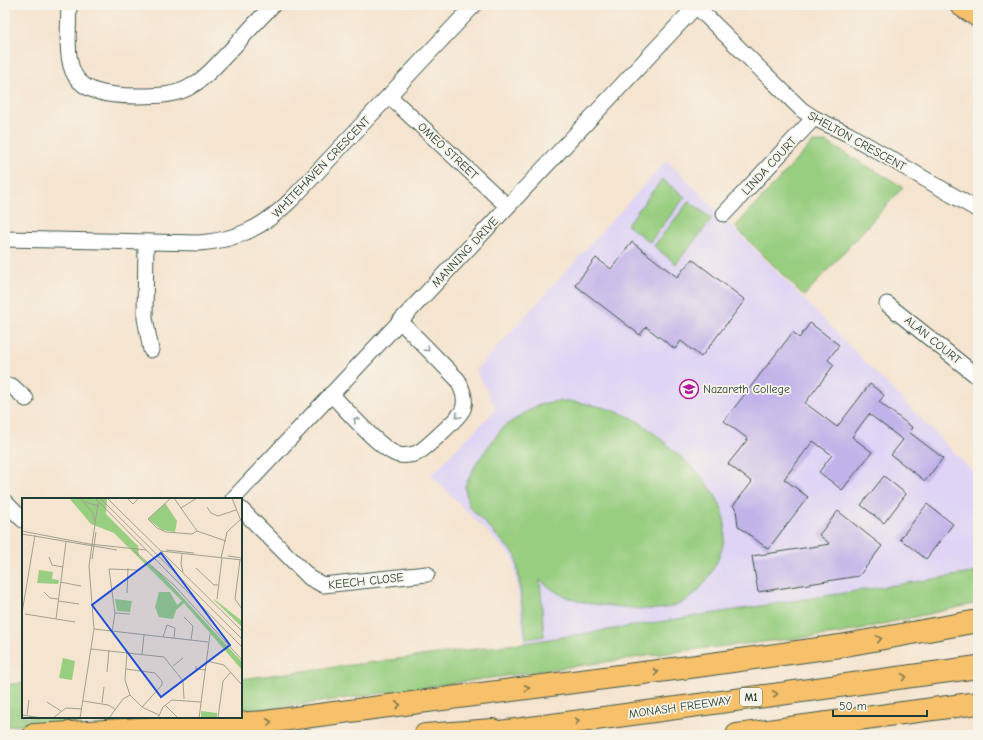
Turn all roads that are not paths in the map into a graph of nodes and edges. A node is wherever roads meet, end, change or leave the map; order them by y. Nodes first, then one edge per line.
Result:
1 (69, 5) edge
2 (474, 5) edge
3 (696, 5) edge
4 (961, 5) edge
5 (264, 8) edge
6 (978, 16) edge
7 (389, 96) junction
8 (814, 118) junction
9 (507, 206) junction
10 (978, 210) edge
11 (724, 214) dead end
12 (5, 238) edge
13 (146, 242) junction
14 (887, 304) dead end
15 (400, 321) junction
16 (151, 350) dead end
17 (978, 377) edge
18 (5, 386) edge
19 (331, 394) junction
20 (26, 399) dead end
21 (234, 498) edge
22 (5, 502) edge
23 (242, 509) edge
24 (22, 519) edge
25 (427, 574) dead end
26 (978, 621) edge
27 (978, 666) edge
28 (970, 704) edge
29 (524, 728) junction
30 (34, 735) edge
31 (426, 735) edge
32 (478, 735) edge
33 (737, 735) edge

1 - 5 street
2 - 7 street, WHITEHAVEN CRESCENT
3 - 8 street, SHELTON CRESCENT
3 - 9 street, MANNING DRIVE
4 - 6 main road
7 - 9 street, OMEO STREET
7 - 13 street, WHITEHAVEN CRESCENT
8 - 10 street, SHELTON CRESCENT
8 - 11 street, LINDA COURT
9 - 15 street, MANNING DRIVE
12 - 13 street, WHITEHAVEN CRESCENT
13 - 16 street
14 - 17 street, ALAN COURT
15 - 19 street, MANNING DRIVE
15 -> 19 street
18 - 20 street
19 - 21 street, MANNING DRIVE
22 - 24 street
23 - 25 street, KEECH CLOSE
30 -> 26 main road
29 -> 27 main road, MONASH FREEWAY / M1
28 - 33 main road
29 - 31 main road
29 - 32 main road, MONASH FREEWAY / M1

